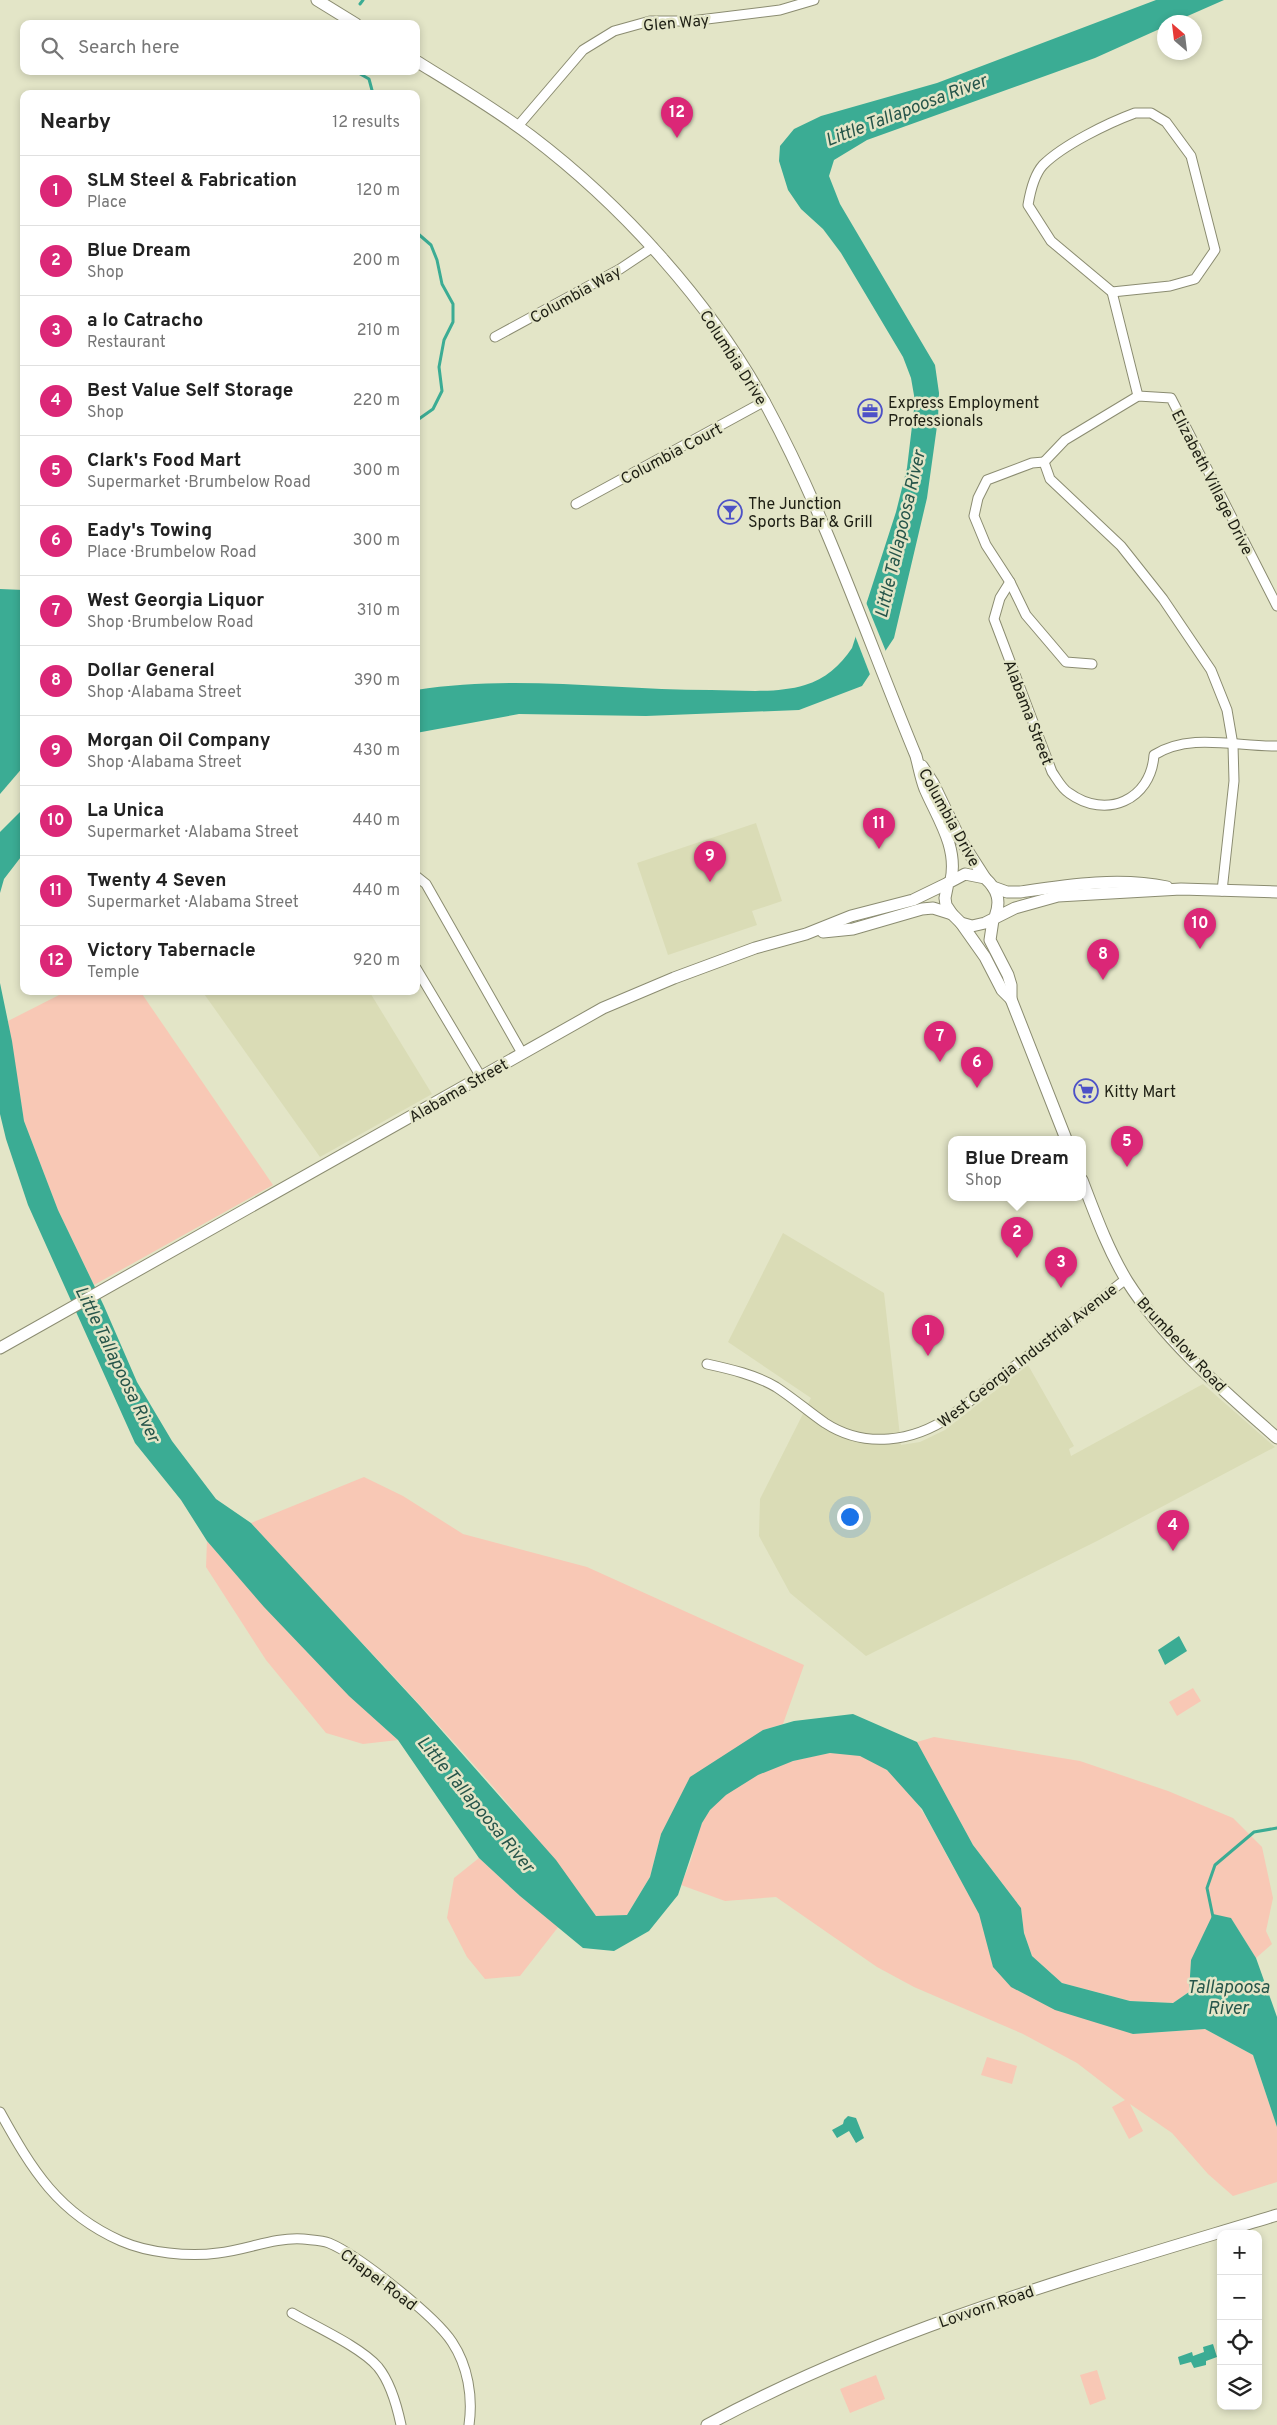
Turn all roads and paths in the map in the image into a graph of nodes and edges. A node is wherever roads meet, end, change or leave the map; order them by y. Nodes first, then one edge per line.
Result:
1 (317, 0) edge
2 (814, 0) edge
3 (350, 20) edge
4 (420, 64) edge
5 (518, 126) junction
6 (653, 247) junction
7 (1112, 292) junction
8 (495, 336) dead end
9 (1138, 396) junction
10 (765, 401) junction
11 (1044, 462) junction
12 (576, 504) dead end
13 (1010, 582) junction
14 (1277, 606) edge
15 (1092, 664) dead end
16 (1233, 745) junction
17 (1277, 746) edge
18 (916, 756) junction
19 (985, 878) junction
20 (420, 879) edge
21 (950, 881) junction
22 (993, 887) junction
23 (1181, 890) junction
24 (1222, 891) junction
25 (1277, 892) edge
26 (952, 914) junction
27 (994, 918) junction
28 (961, 923) junction
29 (806, 934) junction
30 (420, 975) edge
31 (1011, 999) junction
32 (522, 1053) junction
33 (480, 1077) junction
34 (1065, 1136) edge
35 (1086, 1189) edge
36 (1126, 1279) junction
37 (0, 1348) edge
38 (707, 1364) dead end
39 (1277, 1438) edge
40 (0, 2112) edge
41 (1277, 2216) edge
42 (292, 2313) dead end
43 (401, 2425) edge
44 (469, 2425) edge
45 (707, 2425) edge

1 - 3 main road
2 - 5 street, Glen Way
4 - 5 main road, Columbia Drive
5 - 6 main road, Columbia Drive
6 - 8 street, Columbia Way
6 - 10 main road, Columbia Drive
7 - 7 street
7 - 9 street
9 - 11 street
9 - 14 street, Elizabeth Village Drive
10 - 12 street, Columbia Court
10 - 18 main road, Columbia Drive
11 - 13 street
11 - 16 street
13 - 15 street
13 - 16 street, Alabama Street
16 - 17 street
16 - 24 street
18 - 19 main road, Columbia Drive
18 - 21 main road, Columbia Drive
19 - 21 main road
19 - 22 main road
20 - 32 street
21 - 26 main road
21 - 29 main road, Alabama Street
22 - 23 main road
22 - 27 main road
23 - 24 main road
23 - 27 main road
24 - 25 main road
26 - 28 main road
26 - 29 main road, Alabama Street
27 - 28 main road
27 - 31 main road
28 - 31 main road
29 - 32 main road, Alabama Street
30 - 33 street
31 - 34 main road
32 - 33 main road, Alabama Street
33 - 37 main road, Alabama Street
35 - 36 main road, Brumbelow Road
36 - 38 street, West Georgia Industrial Avenue
36 - 39 main road, Brumbelow Road
40 - 44 street, Chapel Road
41 - 45 main road, Lovvorn Road
42 - 43 street

